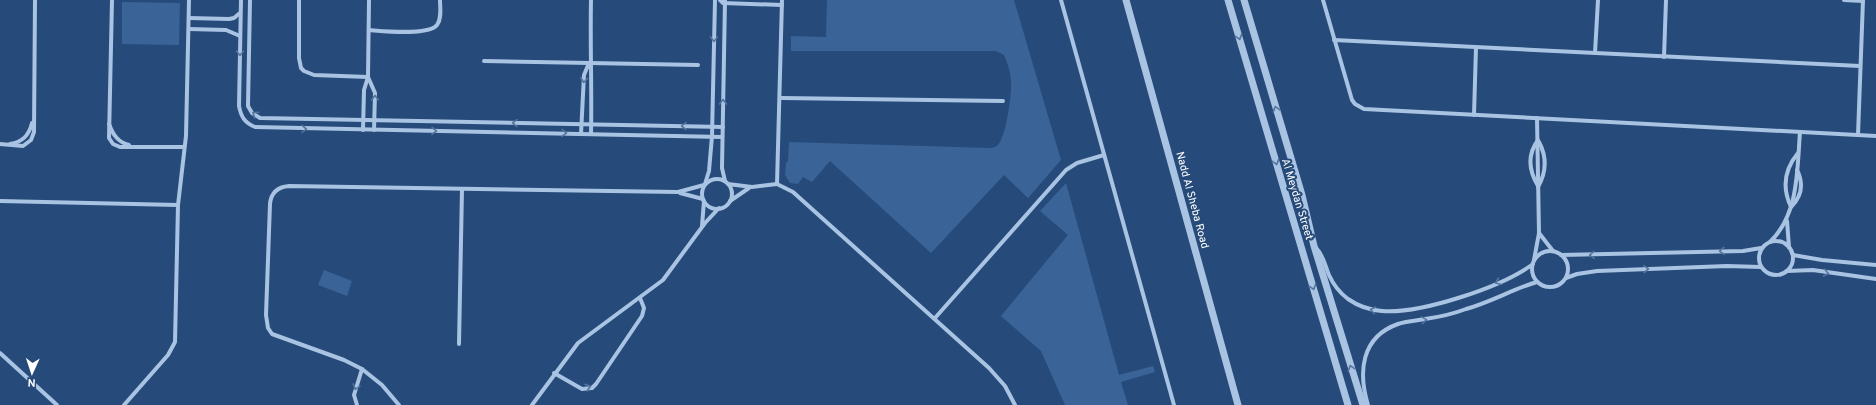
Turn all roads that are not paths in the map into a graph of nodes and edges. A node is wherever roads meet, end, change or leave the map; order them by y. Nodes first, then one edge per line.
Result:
1 (35, 0) edge
2 (112, 0) edge
3 (189, 0) edge
4 (241, 0) edge
5 (250, 0) edge
6 (300, 0) edge
7 (370, 0) edge
8 (440, 0) edge
9 (591, 0) edge
10 (715, 0) edge
11 (720, 0) edge
12 (1061, 0) edge
13 (1126, 0) edge
14 (1228, 0) edge
15 (1244, 0) edge
16 (1323, 0) edge
17 (1598, 0) edge
18 (1666, 0) edge
19 (1844, 0) edge
20 (1863, 0) edge
21 (725, 2) edge
22 (782, 2) edge
23 (240, 13) junction
24 (189, 18) junction
25 (189, 29) junction
26 (369, 30) junction
27 (240, 36) junction
28 (1334, 40) junction
29 (1476, 47) junction
30 (1596, 53) junction
31 (1664, 57) junction
32 (484, 61) dead end
33 (589, 63) junction
34 (698, 65) dead end
35 (1860, 66) junction
36 (368, 77) junction
37 (781, 98) junction
38 (1003, 101) dead end
39 (1474, 115) junction
40 (1537, 118) junction
41 (363, 121) junction
42 (374, 121) junction
43 (582, 125) junction
44 (591, 125) junction
45 (712, 127) junction
46 (723, 127) junction
47 (363, 130) junction
48 (374, 130) junction
49 (1800, 132) junction
50 (582, 134) junction
51 (591, 134) junction
52 (1858, 135) junction
53 (712, 136) junction
54 (1876, 136) edge
55 (722, 137) junction
56 (1538, 140) junction
57 (0, 144) edge
58 (184, 147) junction
59 (1798, 153) junction
60 (1104, 155) junction
61 (1797, 170) junction
62 (726, 183) junction
63 (777, 184) junction
64 (705, 185) junction
65 (752, 187) junction
66 (1538, 187) junction
67 (462, 189) junction
68 (678, 192) junction
69 (703, 200) junction
70 (0, 201) edge
71 (730, 201) junction
72 (178, 204) junction
73 (1791, 207) junction
74 (719, 208) junction
75 (1787, 220) junction
76 (701, 228) junction
77 (1539, 233) junction
78 (1770, 242) junction
79 (1314, 246) junction
80 (1789, 247) junction
81 (1761, 248) junction
82 (1554, 251) junction
83 (1562, 255) junction
84 (1793, 255) junction
85 (1534, 262) junction
86 (1876, 265) edge
87 (1761, 267) junction
88 (1787, 271) junction
89 (1566, 278) junction
90 (1876, 279) edge
91 (1537, 282) junction
92 (640, 298) junction
93 (935, 318) junction
94 (459, 344) dead end
95 (0, 353) edge
96 (362, 369) junction
97 (554, 374) junction
98 (57, 405) edge
99 (124, 405) edge
100 (357, 405) edge
101 (399, 405) edge
102 (532, 405) edge
103 (1015, 405) edge
104 (1174, 405) edge
105 (1238, 405) edge
106 (1348, 405) edge
107 (1363, 405) edge
108 (1368, 405) edge

1 - 57 street
2 - 58 street
3 - 24 street
4 - 23 street
41 -> 5 street
6 - 36 street
7 - 26 street
8 - 26 street
9 - 33 street
10 -> 45 street
11 - 21 street
12 - 60 street
13 - 105 street, Nadd Al Sheba Road
14 -> 106 street, Al Meydan Street
79 -> 15 street, Al Meydan Street
16 - 28 street
17 - 30 street
18 - 31 street
19 - 20 street
20 - 35 street
21 - 22 street
46 -> 21 street
22 - 37 street
23 - 24 street
23 - 27 street
24 - 25 street
25 - 27 street
25 - 58 street
26 - 36 street
27 -> 47 street
28 - 29 street
28 - 39 street
29 - 30 street
29 - 39 street
30 - 31 street
31 - 35 street
32 - 33 street
33 - 34 street
33 -> 43 street
33 - 44 street
35 - 52 street
36 - 41 street
42 -> 36 street
37 - 38 street
37 - 63 street
39 - 40 street
40 - 49 street
40 - 56 street
41 - 42 street
41 - 47 street
43 -> 42 street
42 - 48 street
43 - 44 street
43 - 50 street
45 -> 44 street
44 - 51 street
45 - 46 street
45 - 53 street
46 - 55 street
47 - 48 street
48 -> 50 street
49 - 52 street
49 - 59 street
50 - 51 street
51 - 53 street
52 - 54 street
53 - 55 street
53 - 64 street
55 - 62 street
56 - 66 street
56 - 66 street
56 - 66 street
58 - 72 street
59 - 61 street
59 - 73 street
60 - 93 street
60 - 104 street
61 - 73 street
61 - 73 street
62 - 64 street
62 - 65 street
62 - 71 street
63 - 65 street
63 - 93 street
64 - 68 street
64 - 69 street
65 - 71 street
66 - 77 street
67 - 68 street
67 - 94 street
67 - 96 street
68 - 69 street
69 - 74 street
69 - 76 street
70 - 72 street
71 - 74 street
72 - 99 street
73 - 75 street
74 - 76 street
75 - 78 street
75 - 80 street
76 - 92 street
77 - 82 street
77 - 85 street
78 - 80 street
78 - 81 street
85 -> 79 street
107 -> 79 street, Al Meydan Street
80 - 84 street
81 -> 83 street
81 - 87 street
82 - 83 street
82 - 85 street
83 - 89 street
84 - 86 street
84 - 88 street
85 - 91 street
87 - 88 street
89 -> 87 street
88 -> 90 street
89 - 91 street
108 -> 91 street
92 - 97 street
97 -> 92 street
93 - 103 street
95 - 98 street
96 -> 100 street
96 - 101 street
97 - 102 street

